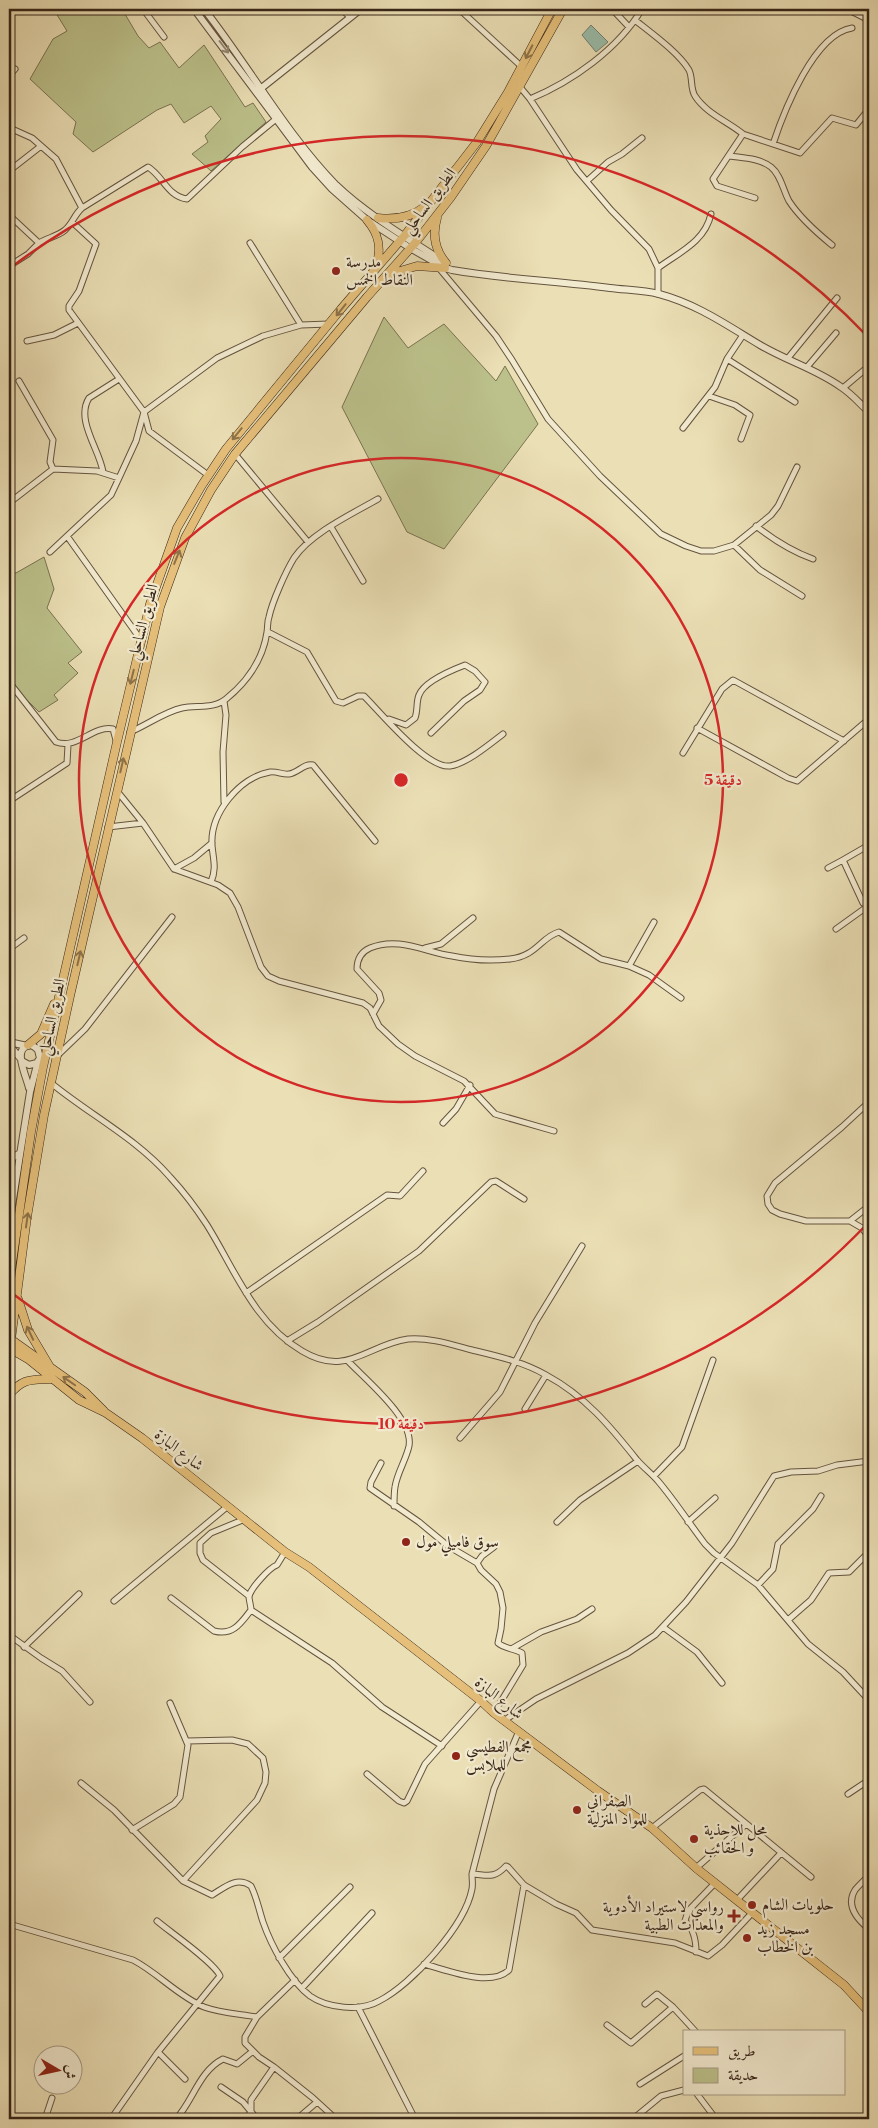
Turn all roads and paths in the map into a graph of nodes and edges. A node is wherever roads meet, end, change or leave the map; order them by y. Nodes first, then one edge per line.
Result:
1 (143, 9) edge
2 (194, 9) edge
3 (204, 9) edge
4 (341, 9) edge
5 (360, 9) edge
6 (459, 9) edge
7 (552, 9) edge
8 (563, 9) edge
9 (612, 9) edge
10 (642, 9) edge
11 (847, 9) edge
12 (350, 16) junction
13 (635, 20) junction
14 (869, 20) edge
15 (630, 27) junction
16 (852, 28) dead end
17 (164, 38) dead end
18 (522, 67) junction
19 (15, 69) dead end
20 (252, 74) junction
21 (9, 76) edge
22 (272, 79) junction
23 (520, 87) junction
24 (259, 90) junction
25 (268, 96) junction
26 (530, 99) junction
27 (869, 109) edge
28 (276, 119) junction
29 (12, 129) dead end
30 (742, 134) junction
31 (642, 138) dead end
32 (773, 144) junction
33 (40, 146) junction
34 (730, 156) junction
35 (9, 171) edge
36 (587, 181) junction
37 (755, 198) dead end
38 (433, 200) junction
39 (82, 208) junction
40 (441, 210) junction
41 (711, 214) dead end
42 (9, 216) edge
43 (378, 218) junction
44 (367, 220) junction
45 (72, 222) junction
46 (402, 238) junction
47 (39, 243) junction
48 (250, 243) dead end
49 (413, 245) junction
50 (832, 245) dead end
51 (9, 266) edge
52 (443, 266) junction
53 (658, 268) junction
54 (372, 274) junction
55 (388, 274) junction
56 (658, 294) junction
57 (837, 298) dead end
58 (78, 323) junction
59 (330, 324) junction
60 (301, 325) junction
61 (836, 333) dead end
62 (743, 335) junction
63 (27, 341) dead end
64 (788, 358) junction
65 (727, 359) junction
66 (869, 366) edge
67 (807, 367) junction
68 (119, 379) junction
69 (19, 381) dead end
70 (843, 388) junction
71 (709, 396) junction
72 (795, 402) dead end
73 (144, 412) junction
74 (869, 412) edge
75 (683, 428) dead end
76 (741, 439) dead end
77 (235, 454) junction
78 (797, 467) dead end
79 (53, 469) junction
80 (103, 472) junction
81 (208, 475) junction
82 (119, 478) junction
83 (378, 499) dead end
84 (9, 503) edge
85 (756, 526) junction
86 (331, 527) junction
87 (66, 536) junction
88 (308, 542) junction
89 (734, 545) junction
90 (50, 552) dead end
91 (813, 559) dead end
92 (363, 581) dead end
93 (802, 596) dead end
94 (268, 632) junction
95 (141, 641) junction
96 (9, 682) edge
97 (224, 701) junction
98 (386, 718) junction
99 (869, 719) edge
100 (697, 728) junction
101 (130, 732) junction
102 (431, 733) dead end
103 (503, 734) dead end
104 (844, 741) junction
105 (117, 742) junction
106 (68, 745) junction
107 (683, 753) dead end
108 (116, 791) junction
109 (9, 801) edge
110 (224, 805) junction
111 (143, 823) junction
112 (108, 827) junction
113 (375, 841) dead end
114 (212, 843) junction
115 (869, 844) edge
116 (843, 860) junction
117 (828, 868) dead end
118 (174, 870) junction
119 (211, 882) junction
120 (869, 906) edge
121 (172, 917) dead end
122 (473, 918) dead end
123 (654, 922) dead end
124 (836, 929) dead end
125 (24, 938) dead end
126 (422, 948) junction
127 (9, 949) edge
128 (629, 966) junction
129 (62, 986) junction
130 (681, 998) dead end
131 (372, 1014) junction
132 (9, 1043) edge
133 (28, 1046) junction
134 (57, 1056) junction
135 (21, 1060) junction
136 (38, 1061) junction
137 (51, 1083) junction
138 (470, 1085) junction
139 (30, 1092) junction
140 (869, 1102) edge
141 (444, 1122) dead end
142 (554, 1130) dead end
143 (20, 1154) junction
144 (9, 1160) edge
145 (423, 1171) dead end
146 (524, 1199) dead end
147 (869, 1206) edge
148 (850, 1220) junction
149 (9, 1224) edge
150 (869, 1237) edge
151 (582, 1246) dead end
152 (9, 1283) edge
153 (246, 1293) junction
154 (17, 1296) junction
155 (10, 1338) edge
156 (869, 1339) edge
157 (287, 1342) junction
158 (9, 1350) edge
159 (713, 1360) dead end
160 (348, 1361) junction
161 (869, 1362) edge
162 (516, 1363) junction
163 (50, 1367) junction
164 (546, 1375) junction
165 (51, 1379) junction
166 (9, 1395) edge
167 (525, 1409) dead end
168 (106, 1413) junction
169 (460, 1438) dead end
170 (638, 1461) junction
171 (869, 1462) edge
172 (381, 1463) dead end
173 (654, 1476) junction
174 (869, 1482) edge
175 (821, 1496) dead end
176 (715, 1498) dead end
177 (228, 1506) junction
178 (394, 1506) junction
179 (245, 1519) junction
180 (557, 1522) dead end
181 (688, 1522) junction
182 (494, 1547) dead end
183 (285, 1552) junction
184 (869, 1552) edge
185 (720, 1558) junction
186 (477, 1563) junction
187 (758, 1585) junction
188 (79, 1594) dead end
189 (249, 1596) junction
190 (172, 1598) dead end
191 (114, 1601) dead end
192 (592, 1608) dead end
193 (251, 1610) junction
194 (788, 1620) junction
195 (663, 1627) junction
196 (9, 1635) edge
197 (24, 1648) junction
198 (513, 1648) junction
199 (722, 1682) dead end
200 (869, 1700) edge
201 (481, 1701) junction
202 (90, 1702) dead end
203 (170, 1703) dead end
204 (494, 1713) junction
205 (505, 1720) junction
206 (519, 1731) junction
207 (187, 1741) junction
208 (442, 1746) junction
209 (367, 1774) dead end
210 (869, 1780) edge
211 (80, 1783) dead end
212 (848, 1794) dead end
213 (746, 1824) junction
214 (652, 1828) junction
215 (132, 1830) junction
216 (781, 1853) junction
217 (696, 1868) junction
218 (472, 1874) junction
219 (869, 1875) edge
220 (811, 1877) dead end
221 (183, 1881) junction
222 (715, 1883) junction
223 (524, 1885) junction
224 (350, 1887) dead end
225 (737, 1900) junction
226 (753, 1912) junction
227 (372, 1913) dead end
228 (157, 1921) dead end
229 (9, 1924) edge
230 (869, 1929) edge
231 (696, 1952) junction
232 (279, 1958) junction
233 (424, 1964) junction
234 (295, 1980) junction
235 (302, 1988) junction
236 (196, 2003) junction
237 (645, 2004) dead end
238 (358, 2007) junction
239 (673, 2007) junction
240 (869, 2012) edge
241 (257, 2017) junction
242 (607, 2025) dead end
243 (694, 2030) edge
244 (253, 2051) junction
245 (158, 2052) junction
246 (683, 2057) edge
247 (274, 2067) junction
248 (186, 2079) dead end
249 (640, 2084) dead end
250 (221, 2087) dead end
251 (683, 2090) edge
252 (699, 2096) edge
253 (52, 2098) dead end
254 (317, 2102) junction
255 (251, 2112) junction
256 (45, 2119) edge
257 (111, 2119) edge
258 (176, 2119) edge
259 (246, 2119) edge
260 (257, 2119) edge
261 (297, 2119) edge
262 (336, 2119) edge
263 (415, 2119) edge
264 (633, 2119) edge
265 (716, 2119) edge

1 - 17 street
2 -> 24 street
3 - 20 street
4 - 12 street
5 - 12 street
6 - 18 street
7 -> 18 main road, الطريق الساحلي
8 - 23 main road, الطريق الساحلي
9 - 15 street
10 - 13 street
11 - 14 street
12 - 22 street
13 - 15 street
13 - 30 street
15 - 26 street
16 - 32 street
18 - 38 main road, الطريق الساحلي
19 - 21 street
20 - 22 street
20 - 24 street
22 - 24 street
22 - 25 street
23 - 26 street
23 - 40 main road, الطريق الساحلي
24 - 25 street
24 - 28 street
25 - 43 street
26 - 36 street
27 - 32 street
28 - 39 street
28 - 44 street
29 - 33 street
30 - 32 street
30 - 34 street
31 - 36 street
33 - 35 street
33 - 39 street
34 - 37 street
34 - 50 street
36 - 53 street
38 - 43 main road
38 - 46 main road, الطريق الساحلي
39 - 45 street
40 - 49 main road, الطريق الساحلي
40 - 52 main road
41 - 53 street
42 - 47 street
43 - 46 street
44 - 46 street
44 - 54 main road
45 - 47 street
45 - 58 street
46 - 49 street
46 - 54 main road, الطريق الساحلي
47 - 51 street
48 - 60 street
49 - 52 street
49 - 55 main road, الطريق الساحلي
52 - 55 main road
52 - 56 street
52 - 89 street
53 - 56 street
54 -> 59 main road, الطريق الساحلي
55 - 77 main road, الطريق الساحلي
56 - 62 street
57 - 64 street
58 - 63 street
58 - 68 street
59 - 60 street
59 -> 81 main road, الطريق الساحلي
60 - 73 street
61 - 67 street
62 - 64 street
62 - 65 street
64 - 67 street
65 - 71 street
65 - 72 street
66 - 70 street
67 - 70 street
68 - 73 street
68 - 80 street
69 - 79 street
70 - 74 street
71 - 75 street
71 - 76 street
73 - 81 street
73 - 82 street
77 - 88 street
101 -> 77 main road, الطريق الساحلي
78 - 85 street
79 - 80 street
79 - 84 street
80 - 82 street
81 - 95 main road, الطريق الساحلي
82 - 87 street
83 - 86 street
85 - 89 street
85 - 91 street
86 - 88 street
86 - 92 street
87 - 90 street
87 - 95 street
88 - 94 street
89 - 93 street
94 - 97 street
94 - 98 street
95 -> 105 main road, الطريق الساحلي
96 - 106 street
97 - 101 street
97 - 110 street
98 - 102 street
98 - 103 street
99 - 104 street
100 - 104 street
100 - 104 street
100 - 107 street
108 -> 101 main road, الطريق الساحلي
105 - 106 street
105 - 129 main road, الطريق الساحلي
106 - 109 street
108 - 111 street
108 - 112 main road, الطريق الساحلي
110 - 113 street
110 - 114 street
111 - 112 street
111 - 118 street
134 -> 112 main road, الطريق الساحلي
114 - 118 street
114 - 119 street
115 - 116 street
116 - 117 street
116 - 120 street
118 - 119 street
119 - 131 street
120 - 124 street
121 - 134 street
122 - 126 street
123 - 128 street
125 - 127 street
126 - 128 street
126 - 131 street
128 - 130 street
129 - 133 main road
129 - 152 main road, الطريق الساحلي
131 - 138 street
132 - 133 street
132 - 135 street
133 - 135 street
133 - 136 street
134 - 137 main road, الطريق الساحلي
135 - 136 street
135 - 139 street
136 - 139 street
137 - 153 street
154 -> 137 main road, الطريق الساحلي
138 - 141 street
138 - 142 street
139 - 143 street
140 - 148 street
143 - 144 street
143 - 149 street
145 - 153 street
146 - 157 street
147 - 148 street
148 - 150 street
151 - 162 street
153 - 157 street
154 - 155 main road, الطريق الساحلي
163 -> 154 main road
155 - 158 main road, الطريق الساحلي
155 - 163 main road, شارع البازة
156 - 161 street
157 - 160 street
158 - 165 main road, شارع البازة
159 - 173 street
160 - 162 street
160 - 178 street
162 - 164 street
162 - 169 street
168 -> 163 main road, شارع البازة
164 - 167 street
164 - 170 street
165 - 166 main road
165 - 168 main road, شارع البازة
168 - 177 main road, شارع البازة
170 - 173 street
170 - 180 street
171 - 174 street
171 - 185 street
172 - 178 street
173 - 181 street
175 - 187 street
176 - 181 street
177 - 179 main road, شارع البازة
177 - 191 street
178 - 186 street
179 - 183 main road, شارع البازة
179 - 189 street
181 - 185 street
182 - 186 street
183 - 189 street
183 - 201 main road, شارع البازة
184 - 194 street
185 - 187 street
185 - 195 street
186 - 198 street
187 - 194 street
188 - 197 street
189 - 193 street
190 - 193 street
192 - 198 street
193 - 208 street
194 - 200 street
195 - 199 street
195 - 205 street
196 - 197 street
197 - 202 street
198 - 204 street
201 - 204 main road, شارع البازة
201 - 208 street
203 - 207 street
204 - 205 main road, شارع البازة
205 - 206 main road, شارع البازة
206 - 214 main road, شارع البازة
206 - 218 street
207 - 215 street
207 - 221 street
208 - 209 street
210 - 212 street
211 - 215 street
213 - 214 street
213 - 216 street
213 - 217 street
214 - 217 main road, شارع البازة
215 - 221 street
216 - 220 street
216 - 225 street
217 - 222 main road, شارع البازة
218 - 223 street
218 - 233 street
219 - 230 street
221 - 232 street
222 - 225 main road, شارع البازة
222 - 231 street
223 - 231 street
223 - 233 street
224 - 232 street
225 - 226 main road, شارع البازة
226 - 231 street
226 - 240 main road, شارع البازة
227 - 235 street
228 - 236 street
229 - 236 street
232 - 234 street
233 - 238 street
234 - 235 street
234 - 241 street
235 - 238 street
236 - 241 street
236 - 245 street
237 - 239 street
238 - 263 street
239 - 242 street
239 - 243 street
241 - 244 street
244 - 247 street
244 - 258 street
245 - 248 street
245 - 257 street
246 - 249 street
247 - 254 street
247 - 255 street
250 - 255 street
251 - 264 street
252 - 265 street
253 - 256 street
254 - 261 street
254 - 262 street
255 - 259 street
255 - 260 street

